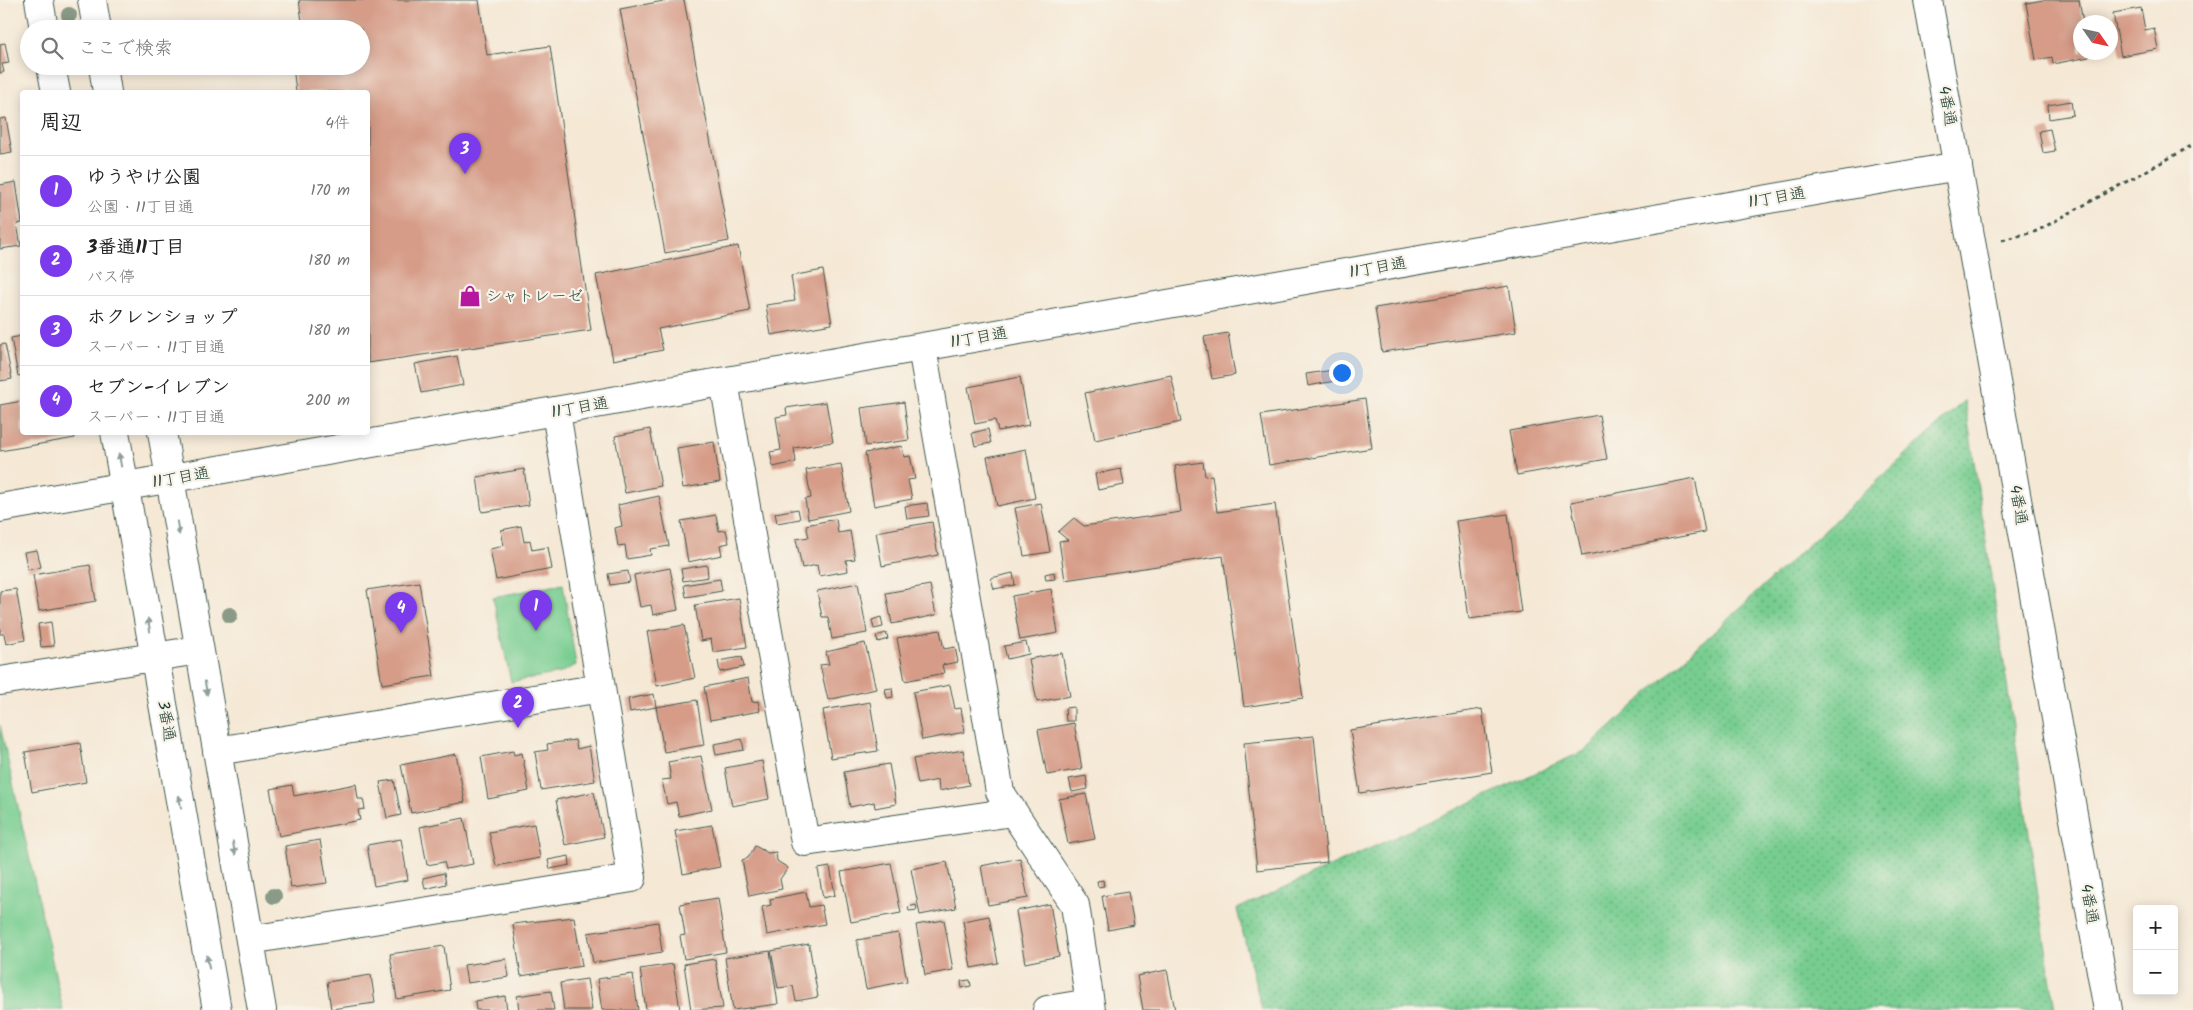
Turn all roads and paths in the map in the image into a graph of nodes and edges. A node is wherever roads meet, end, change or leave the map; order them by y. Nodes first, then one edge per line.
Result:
1 (39, 0) edge
2 (92, 0) edge
3 (1928, 0) edge
4 (42, 20) edge
5 (95, 20) edge
6 (53, 75) edge
7 (104, 75) edge
8 (56, 90) edge
9 (107, 90) edge
10 (2193, 145) edge
11 (1958, 166) junction
12 (1972, 249) junction
13 (922, 348) junction
14 (724, 382) junction
15 (556, 412) junction
16 (116, 435) edge
17 (162, 435) edge
18 (170, 480) junction
19 (125, 487) junction
20 (0, 508) edge
21 (199, 650) junction
22 (155, 656) junction
23 (0, 681) edge
24 (601, 688) junction
25 (217, 751) junction
26 (1013, 812) junction
27 (250, 940) junction
28 (1091, 1007) edge
29 (217, 1010) edge
30 (262, 1010) edge
31 (1047, 1010) edge
32 (2108, 1010) edge

1 - 4 street
2 - 5 street
3 - 11 street, 4番通
6 - 8 street
7 - 9 street
10 - 12 path
11 - 12 street, 4番通
11 - 13 street, 11丁目通
12 - 32 street, 4番通
13 - 14 street, 11丁目通
13 - 26 street
14 - 15 street, 11丁目通
14 - 26 street
15 - 18 street, 11丁目通
15 - 24 street
19 -> 16 street, 3番通
17 - 18 street
18 - 19 street, 11丁目通
18 -> 21 street
19 - 20 street, 11丁目通
22 -> 19 street, 3番通
21 - 22 street
21 -> 25 street
22 - 23 street
29 -> 22 street, 3番通
24 - 25 street
24 - 27 street
25 -> 27 street
26 - 28 street
27 - 30 street
28 - 31 street

